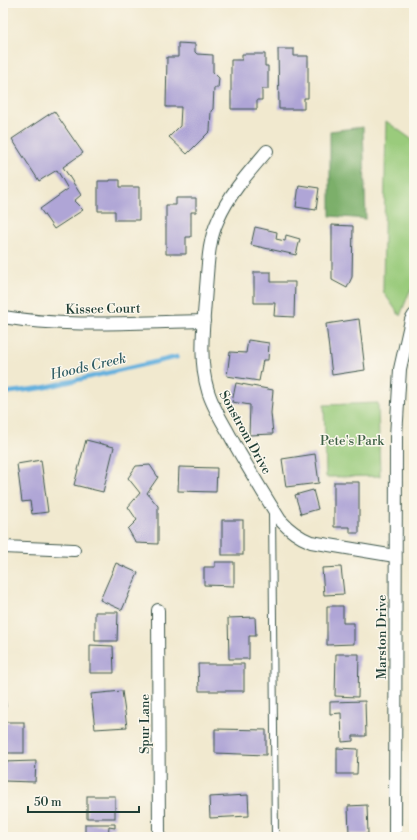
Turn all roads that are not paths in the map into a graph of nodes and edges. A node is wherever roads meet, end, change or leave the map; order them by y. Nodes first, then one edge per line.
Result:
1 (267, 151) dead end
2 (414, 315) edge
3 (3, 317) edge
4 (204, 321) junction
5 (272, 506) junction
6 (3, 546) edge
7 (74, 550) dead end
8 (395, 556) junction
9 (158, 610) dead end
10 (159, 837) edge
11 (275, 837) edge
12 (395, 837) edge

1 - 4 street, Sonstrom Drive
2 - 8 street, Marston Drive
3 - 4 street, Kissee Court
4 - 5 street, Sonstrom Drive
5 - 8 street, Sonstrom Drive
5 - 11 lane
6 - 7 street
8 - 12 street, Marston Drive
9 - 10 street, Spur Lane

